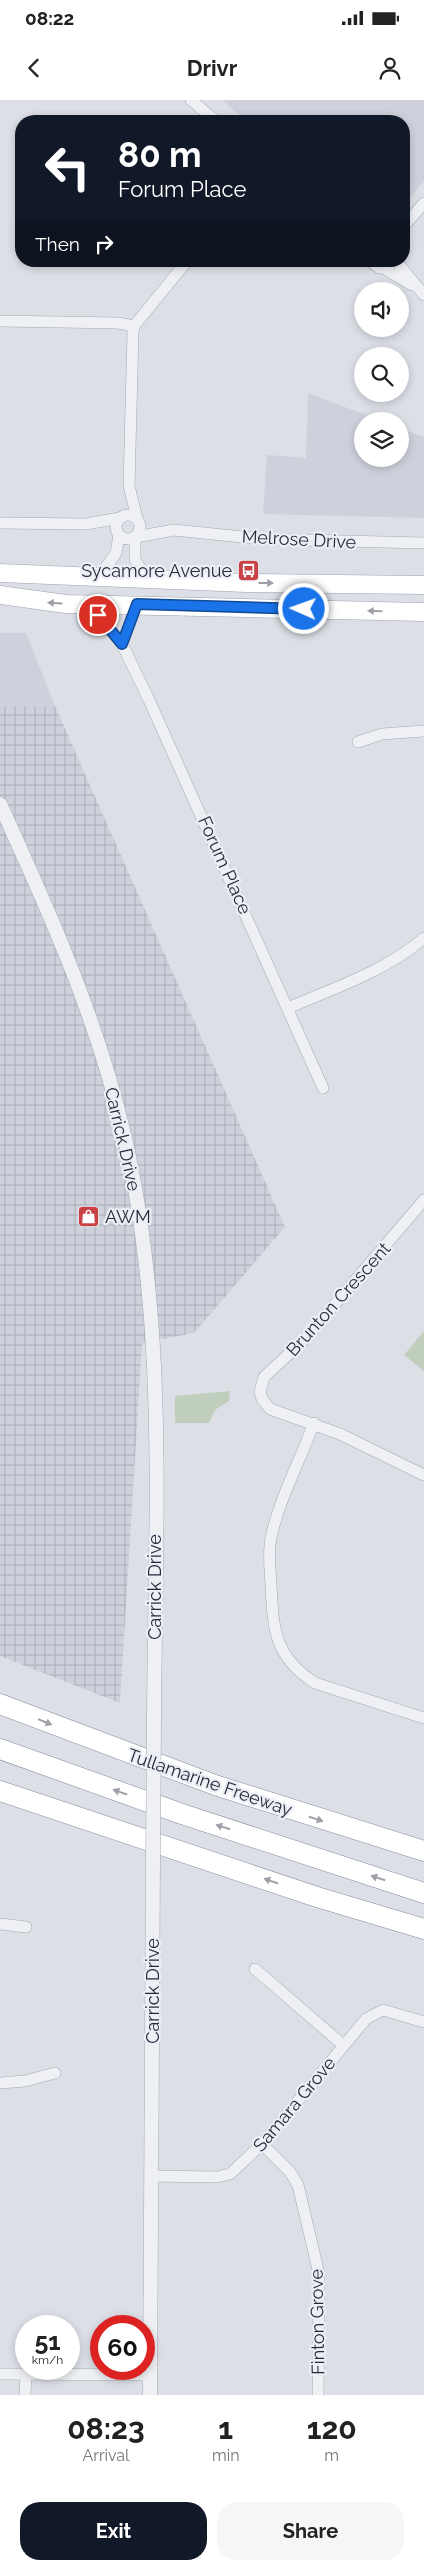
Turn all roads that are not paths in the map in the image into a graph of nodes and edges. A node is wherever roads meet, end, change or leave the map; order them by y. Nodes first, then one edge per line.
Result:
1 (192, 100) edge
2 (209, 115) edge
3 (424, 204) edge
4 (410, 220) edge
5 (182, 267) edge
6 (391, 267) edge
7 (401, 267) edge
8 (420, 291) edge
9 (0, 321) edge
10 (134, 326) junction
11 (129, 486) junction
12 (121, 518) junction
13 (137, 519) junction
14 (0, 523) edge
15 (86, 524) junction
16 (174, 530) junction
17 (118, 534) junction
18 (136, 537) junction
19 (424, 543) edge
20 (0, 573) edge
21 (99, 577) junction
22 (148, 578) junction
23 (303, 582) junction
24 (424, 585) edge
25 (0, 595) edge
26 (89, 604) junction
27 (137, 604) junction
28 (304, 609) junction
29 (424, 612) edge
30 (122, 644) junction
31 (424, 731) edge
32 (358, 742) dead end
33 (0, 804) edge
34 (424, 938) edge
35 (288, 1008) junction
36 (324, 1088) dead end
37 (424, 1200) edge
38 (314, 1423) junction
39 (424, 1475) edge
40 (0, 1704) edge
41 (424, 1718) edge
42 (0, 1749) edge
43 (0, 1784) edge
44 (0, 1791) edge
45 (101, 1823) junction
46 (424, 1851) edge
47 (424, 1893) edge
48 (0, 1924) edge
49 (26, 1927) dead end
50 (424, 1929) edge
51 (255, 1969) dead end
52 (424, 2022) edge
53 (343, 2046) junction
54 (55, 2073) dead end
55 (0, 2082) edge
56 (262, 2144) junction
57 (151, 2176) junction
58 (150, 2315) edge
59 (0, 2374) edge
60 (15, 2375) edge
61 (26, 2380) edge
62 (150, 2380) edge
63 (25, 2395) edge
64 (150, 2395) edge
65 (318, 2395) edge

1 - 2 street
3 - 4 street
5 - 10 street
6 - 8 street
7 - 8 street
9 - 10 street
10 - 11 street
11 - 12 street
11 - 13 street
12 - 13 street
12 - 15 street
12 - 17 street
13 - 16 street, Melrose Drive
13 - 18 street
14 - 15 street
15 - 17 street
16 - 18 street, Melrose Drive
16 - 19 street, Melrose Drive
17 - 18 street
17 - 21 street
18 - 22 street
20 - 21 main road
21 - 22 main road
22 -> 23 main road
23 - 24 main road
23 - 28 main road
26 -> 25 main road
26 - 27 main road
26 - 30 street, Forum Place
27 - 28 main road
27 - 30 street
29 -> 28 main road
30 - 35 street, Forum Place
31 - 32 street
33 - 57 street, Carrick Drive, bridge
34 - 35 street
35 - 36 street, Forum Place
37 - 38 street, Brunton Crescent
38 - 39 street
38 - 41 street
40 -> 46 highway, Tullamarine Freeway
47 -> 42 highway
43 - 45 highway
44 - 45 highway
50 -> 45 highway
48 - 49 street
51 - 53 street
52 - 53 street, Samara Grove
53 - 56 street, Samara Grove
54 - 55 street
56 - 57 street, Samara Grove
56 - 65 street, Finton Grove
57 - 58 street, Carrick Drive
59 - 60 street
61 - 63 street
62 - 64 street, Carrick Drive

